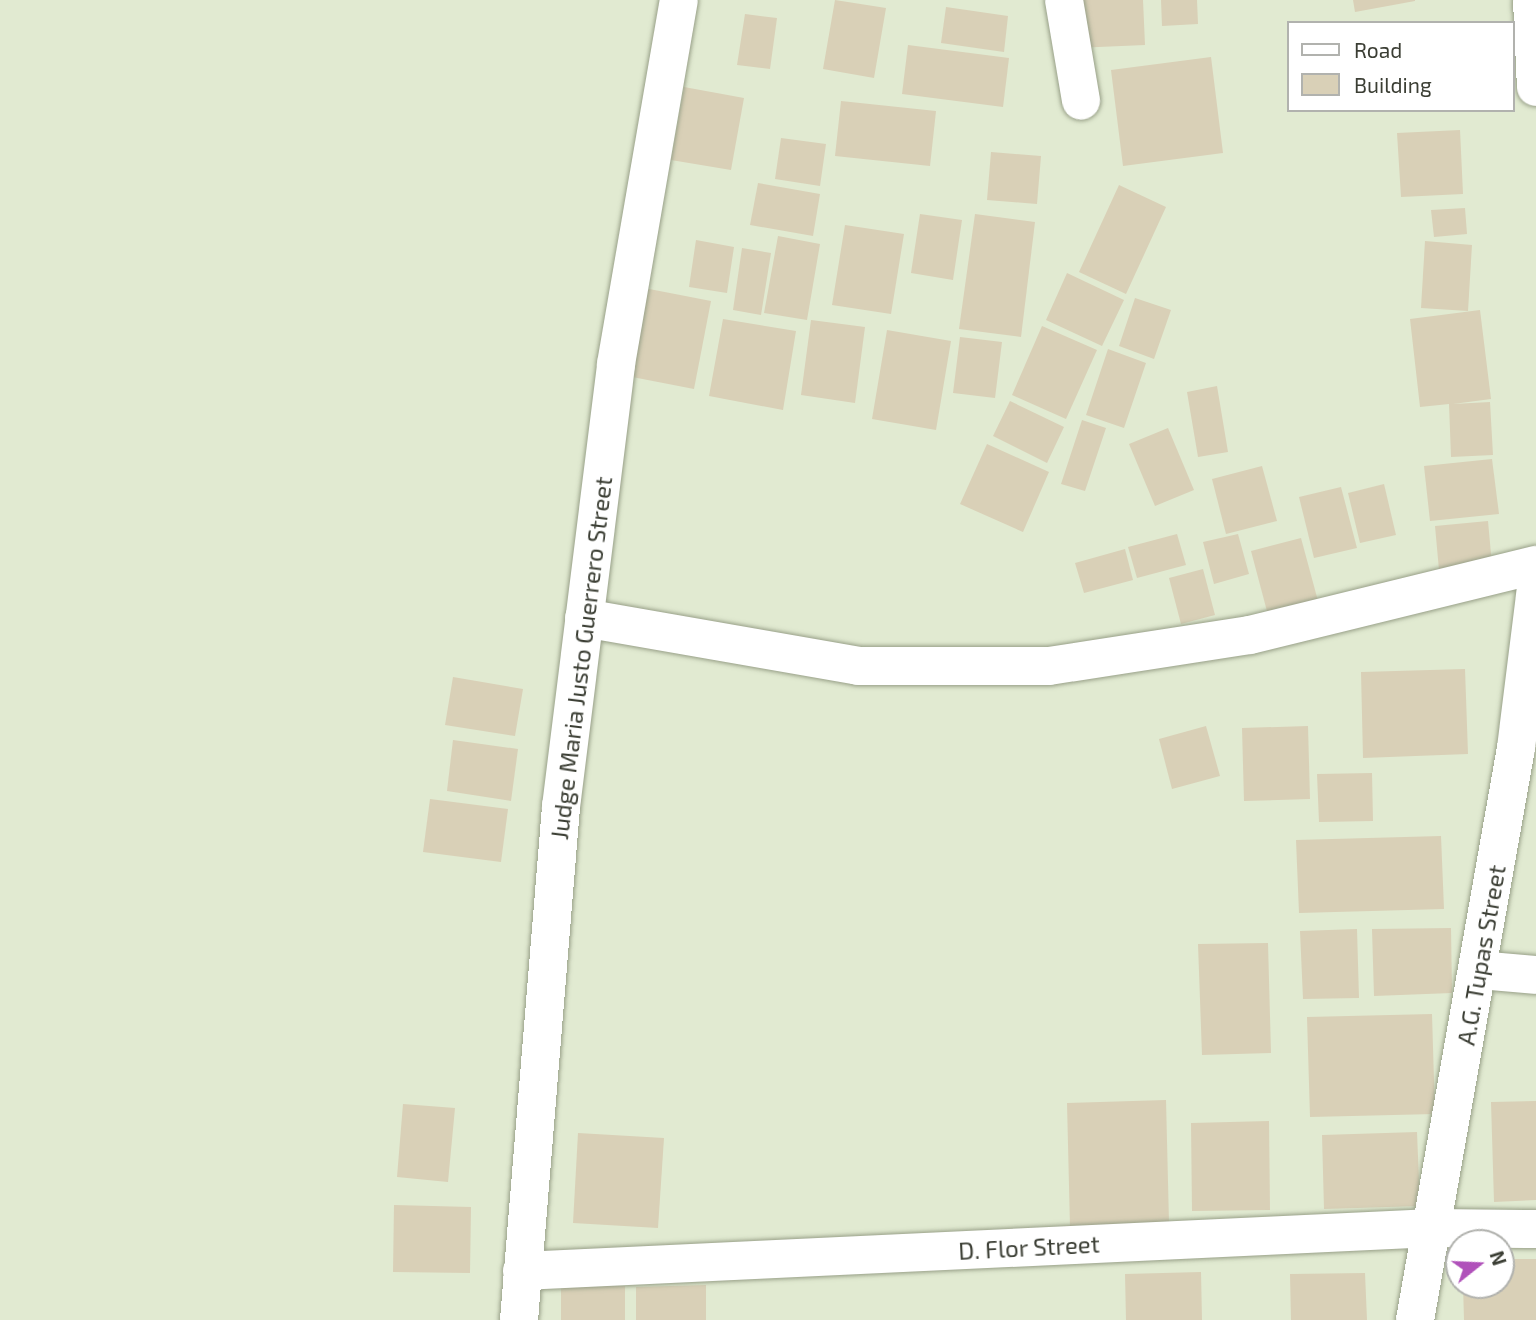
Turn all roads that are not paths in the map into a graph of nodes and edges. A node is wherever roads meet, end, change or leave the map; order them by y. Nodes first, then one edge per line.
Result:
1 (678, 0) edge
2 (1064, 0) edge
3 (1532, 0) edge
4 (1536, 87) edge
5 (1081, 101) dead end
6 (1536, 565) edge
7 (1536, 588) edge
8 (584, 618) junction
9 (1526, 748) edge
10 (1479, 970) junction
11 (1536, 975) edge
12 (1433, 1228) junction
13 (1536, 1229) edge
14 (522, 1271) junction
15 (519, 1320) edge
16 (1415, 1320) edge

1 - 8 street, Judge Maria Justo Guerrero Street
2 - 5 street
3 - 4 street
6 - 8 street
7 - 9 street, A.G. Tupas Street
8 - 14 street, Judge Maria Justo Guerrero Street
9 - 10 street, A.G. Tupas Street
10 - 11 street
10 - 12 street, A.G. Tupas Street
12 - 13 street, D. Flor Street
12 - 14 street, D. Flor Street
12 - 16 street, A.G. Tupas Street
14 - 15 street, Judge Maria Justo Guerrero Street

